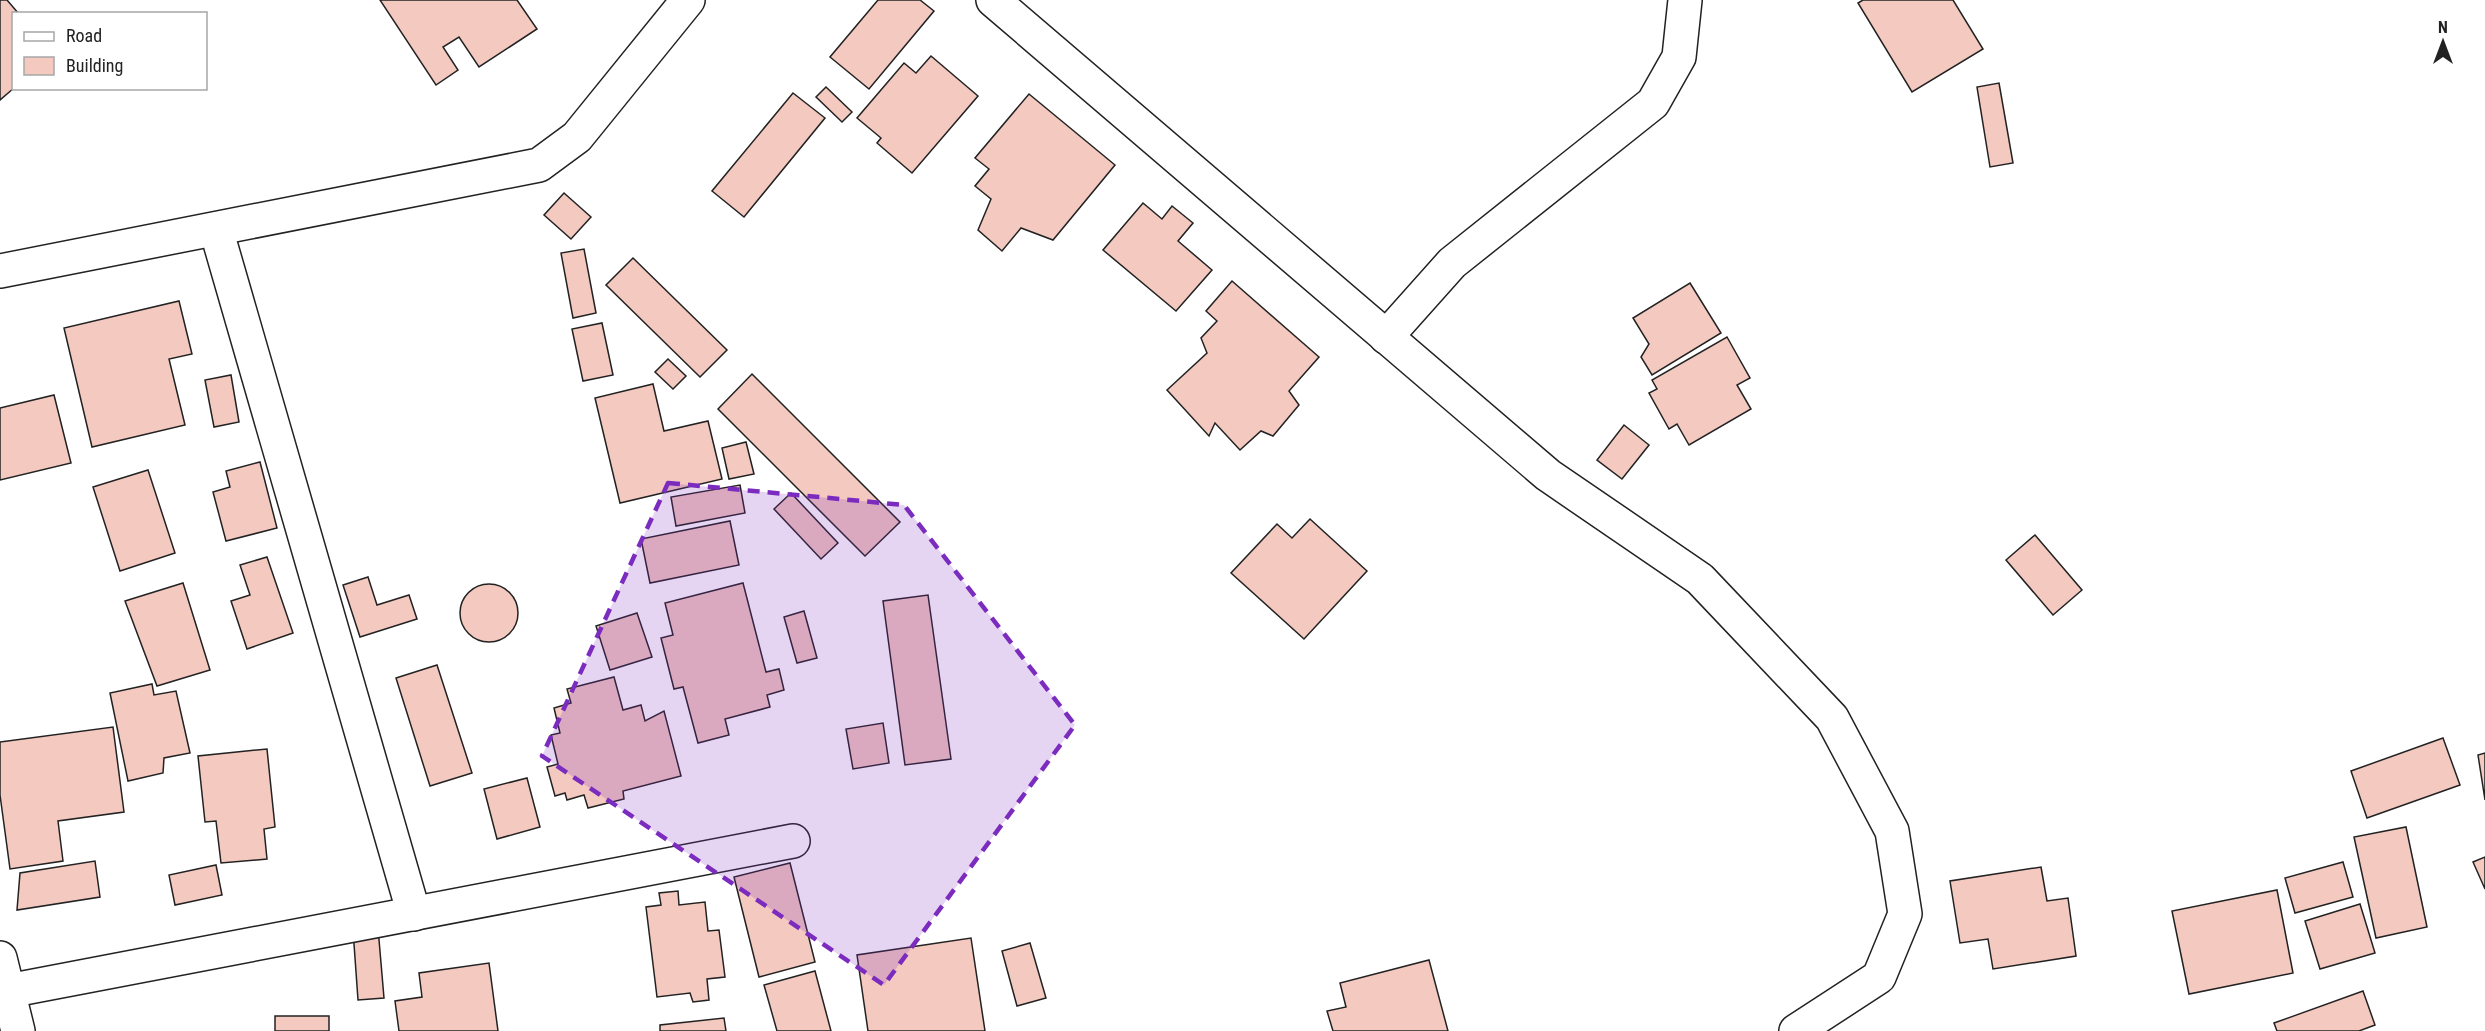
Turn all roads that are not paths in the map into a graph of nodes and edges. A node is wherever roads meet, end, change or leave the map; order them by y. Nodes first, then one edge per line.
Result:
1 (688, 0) edge
2 (993, 0) edge
3 (1685, 0) edge
4 (216, 229) junction
5 (0, 271) edge
6 (1386, 337) junction
7 (793, 841) dead end
8 (414, 914) junction
9 (0, 958) edge
10 (8, 991) junction
11 (18, 1031) edge
12 (1796, 1031) edge

1 - 4 street
2 - 6 street
3 - 6 street
4 - 5 street
4 - 8 street
6 - 12 street
7 - 8 street
8 - 10 street
9 - 10 street
10 - 11 street

